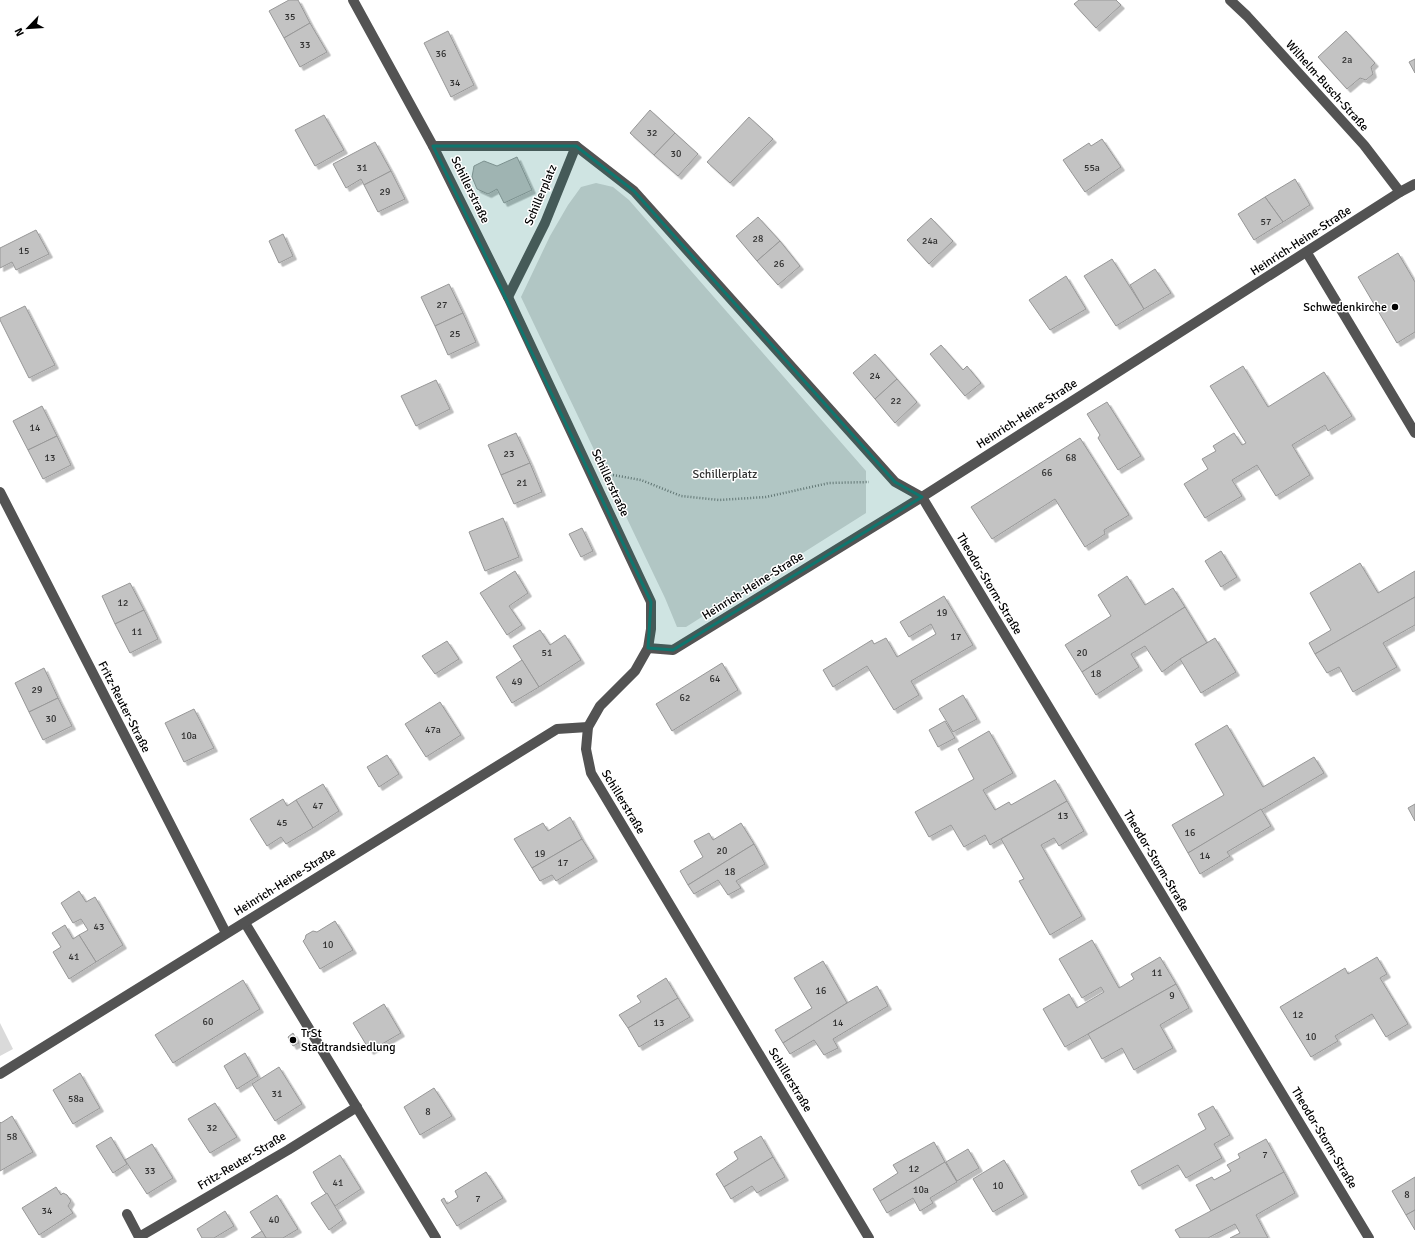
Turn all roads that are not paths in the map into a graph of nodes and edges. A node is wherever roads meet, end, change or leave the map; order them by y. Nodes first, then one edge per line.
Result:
1 (353, 0) edge
2 (1230, 0) edge
3 (434, 146) junction
4 (576, 146) junction
5 (1415, 184) edge
6 (1400, 192) junction
7 (1307, 253) junction
8 (508, 297) junction
9 (1415, 433) edge
10 (0, 492) edge
11 (922, 498) junction
12 (648, 648) junction
13 (588, 727) junction
14 (246, 923) junction
15 (226, 933) junction
16 (0, 1074) edge
17 (357, 1107) junction
18 (127, 1214) dead end
19 (140, 1237) edge
20 (436, 1238) edge
21 (869, 1238) edge
22 (1369, 1238) edge

1 - 3 street, Schillerstraße
2 - 6 street, Wilhelm-Busch-Straße
3 - 4 street, Schillerstraße
3 - 8 street, Schillerstraße
4 - 8 street, Schillerplatz
4 - 11 street
5 - 6 street, Heinrich-Heine-Straße
6 - 7 street, Heinrich-Heine-Straße
7 - 9 street
7 - 11 street, Heinrich-Heine-Straße
8 - 12 street, Schillerstraße
10 - 15 street, Fritz-Reuter-Straße
11 - 12 street, Heinrich-Heine-Straße
11 - 22 street, Theodor-Storm-Straße
12 - 13 street, Schillerstraße
13 - 14 street, Heinrich-Heine-Straße
13 - 21 street, Schillerstraße
14 - 15 street, Heinrich-Heine-Straße
14 - 17 street
15 - 16 street, Heinrich-Heine-Straße
17 - 19 street, Fritz-Reuter-Straße
17 - 20 street
18 - 19 street, Fritz-Reuter-Straße

